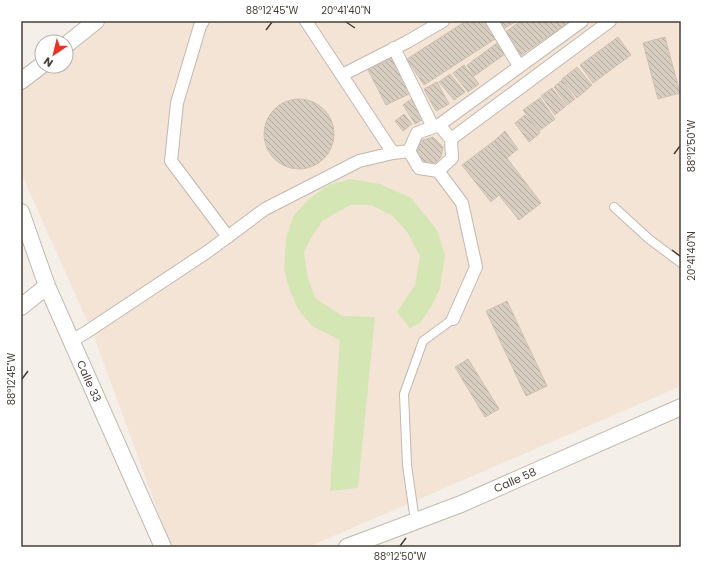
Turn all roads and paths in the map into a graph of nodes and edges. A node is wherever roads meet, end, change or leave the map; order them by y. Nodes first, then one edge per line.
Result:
1 (96, 21) edge
2 (203, 21) edge
3 (306, 21) edge
4 (443, 21) edge
5 (492, 21) edge
6 (582, 21) edge
7 (610, 21) edge
8 (74, 39) edge
9 (394, 48) junction
10 (519, 66) junction
11 (34, 71) edge
12 (342, 75) junction
13 (21, 81) edge
14 (436, 126) junction
15 (451, 139) junction
16 (409, 151) junction
17 (393, 153) junction
18 (438, 171) junction
19 (614, 207) dead end
20 (21, 212) edge
21 (228, 237) junction
22 (681, 263) edge
23 (47, 286) junction
24 (21, 307) edge
25 (453, 319) joint
26 (71, 341) junction
27 (681, 406) edge
28 (415, 521) junction
29 (164, 547) edge
30 (347, 547) edge

1 - 8 street
2 - 21 street
3 - 12 street
4 - 9 street
5 - 10 street
6 - 10 street
7 - 15 street
9 - 12 street
9 - 14 street
10 - 14 street
11 - 13 street
12 - 17 street
14 - 15 street
14 - 16 street
15 - 18 street
16 - 17 street
16 - 18 street
17 - 21 street
18 - 25 street
19 - 22 lane
20 - 23 street, Calle 33
21 - 26 street
23 - 24 street
23 - 26 street, Calle 33
25 - 28 lane
26 - 29 street, Calle 33
27 - 28 street, Calle 58
28 - 30 street, Calle 58

